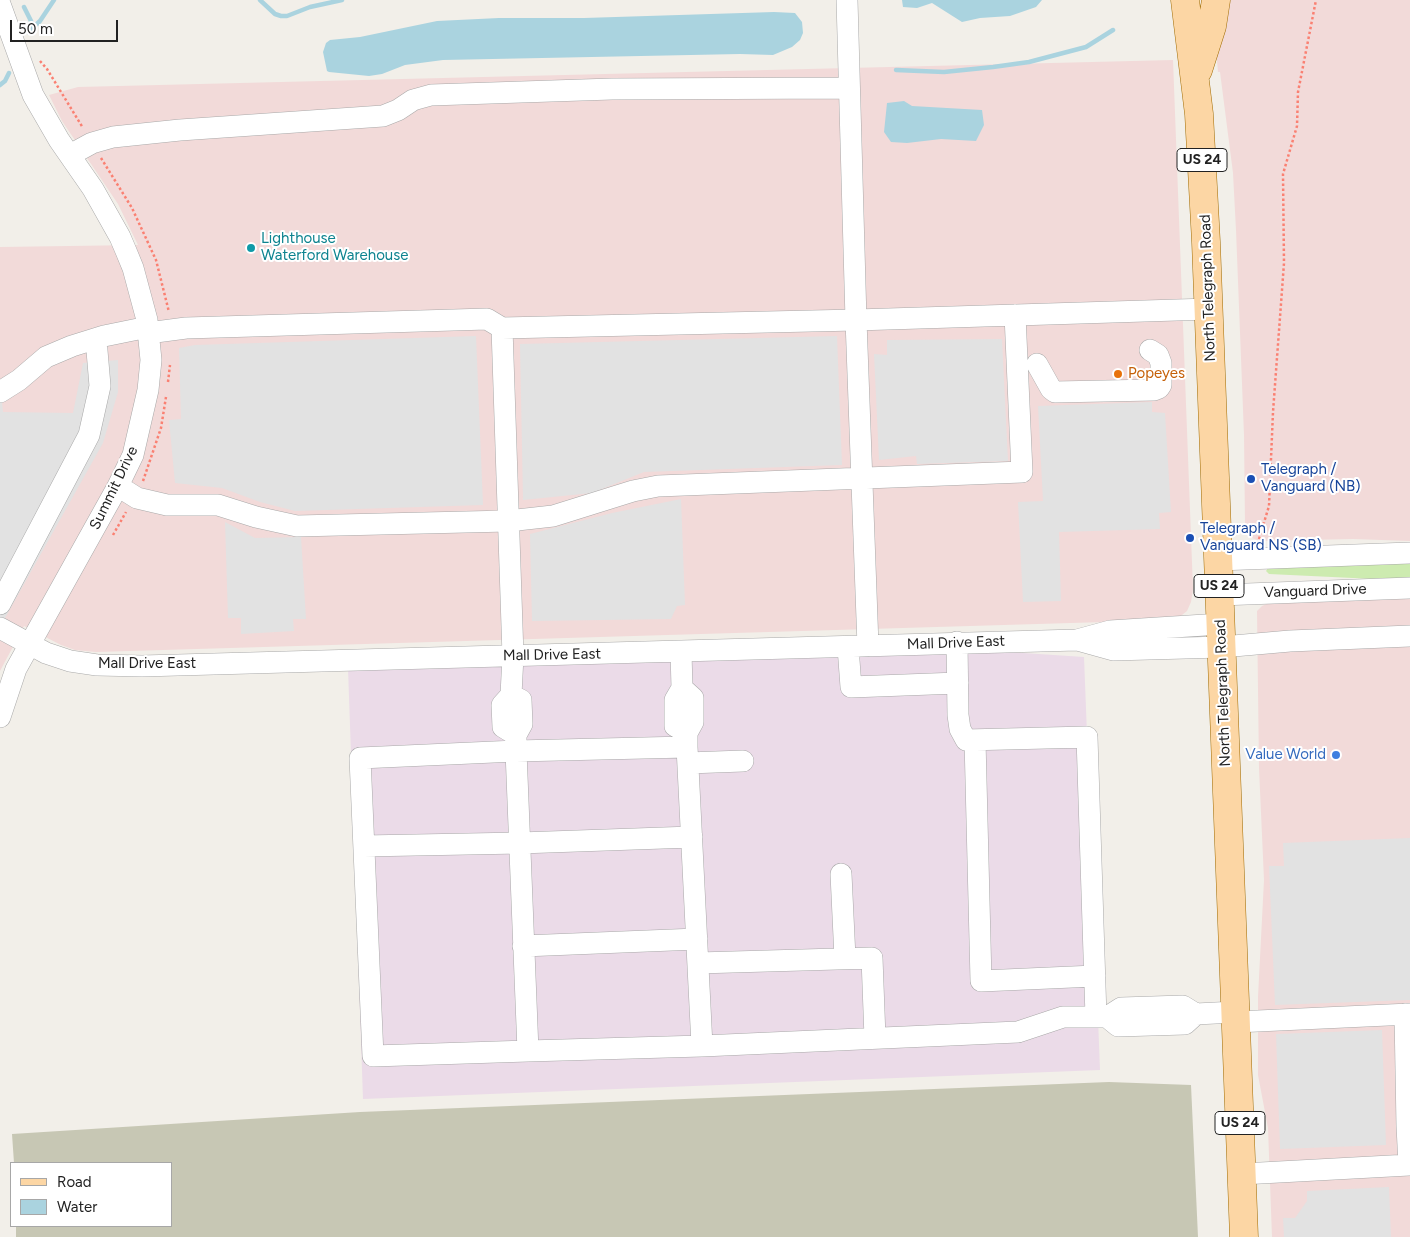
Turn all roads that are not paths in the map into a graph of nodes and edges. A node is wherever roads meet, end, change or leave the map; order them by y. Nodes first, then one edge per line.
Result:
1 (847, 0) edge
2 (1184, 0) edge
3 (1216, 0) edge
4 (0, 4) edge
5 (1196, 78) junction
6 (849, 88) junction
7 (70, 156) junction
8 (1209, 309) junction
9 (1015, 315) junction
10 (856, 320) junction
11 (502, 328) junction
12 (148, 330) junction
13 (96, 338) junction
14 (1150, 350) dead end
15 (1038, 364) dead end
16 (0, 392) edge
17 (862, 479) junction
18 (118, 486) junction
19 (508, 521) junction
20 (1410, 553) edge
21 (1218, 560) junction
22 (1410, 588) edge
23 (1220, 594) junction
24 (0, 604) edge
25 (0, 628) edge
26 (1221, 636) junction
27 (1410, 636) edge
28 (957, 642) junction
29 (30, 644) junction
30 (858, 646) junction
31 (680, 652) junction
32 (513, 656) junction
33 (958, 683) junction
34 (0, 716) edge
35 (974, 740) junction
36 (516, 743) junction
37 (687, 748) junction
38 (743, 761) dead end
39 (692, 838) junction
40 (520, 843) junction
41 (364, 846) junction
42 (841, 874) dead end
43 (697, 939) junction
44 (524, 946) junction
45 (845, 958) junction
46 (698, 963) junction
47 (1095, 976) junction
48 (1408, 1014) edge
49 (1101, 1017) junction
50 (1235, 1017) junction
51 (875, 1038) junction
52 (702, 1046) junction
53 (1408, 1046) edge
54 (528, 1051) junction
55 (1242, 1174) junction
56 (1410, 1175) edge
57 (1244, 1237) edge

1 - 6 street
2 - 5 main road, North Telegraph Road / US 24
3 - 5 main road
4 - 7 street, Summit Drive
5 - 8 main road, North Telegraph Road / US 24
6 - 7 street
6 - 10 street
7 - 12 street, Summit Drive
8 - 9 street
8 - 21 main road, North Telegraph Road / US 24
9 - 10 street
9 - 17 street
10 - 11 street
10 - 17 street
11 - 12 street
11 - 19 street
12 - 13 street
12 - 18 street, Summit Drive
13 - 16 street
13 - 24 street
14 - 15 street
17 - 19 street
17 - 30 street
18 - 19 street
18 - 29 street, Summit Drive
19 - 32 street
20 - 21 street
21 - 23 main road, North Telegraph Road / US 24
22 - 23 street, Vanguard Drive
23 - 26 main road, North Telegraph Road / US 24
25 - 29 street, Mall Drive East
26 - 27 street, Mall Drive East
26 - 28 street, Mall Drive East
26 - 50 main road, North Telegraph Road / US 24
28 - 30 street, Mall Drive East
28 - 33 street
29 - 32 street, Mall Drive East
29 - 34 street, Summit Drive
30 - 31 street, Mall Drive East
30 - 33 street
31 - 32 street, Mall Drive East
31 - 37 street
32 - 36 street
33 - 35 street
35 - 47 street
35 - 47 street
36 - 37 street
36 - 40 street
36 - 41 street
37 - 38 street
37 - 39 street
39 - 40 street
39 - 43 street
40 - 41 street
40 - 44 street
41 - 54 street
42 - 45 street
43 - 44 street
43 - 46 street
44 - 54 street
45 - 46 street
45 - 51 street
46 - 52 street
47 - 49 street
48 - 50 street
48 - 53 street
49 - 50 street
49 - 51 street
50 - 55 main road, North Telegraph Road / US 24
51 - 52 street
52 - 54 street
53 - 56 street
55 - 56 street
55 - 57 main road, North Telegraph Road / US 24

